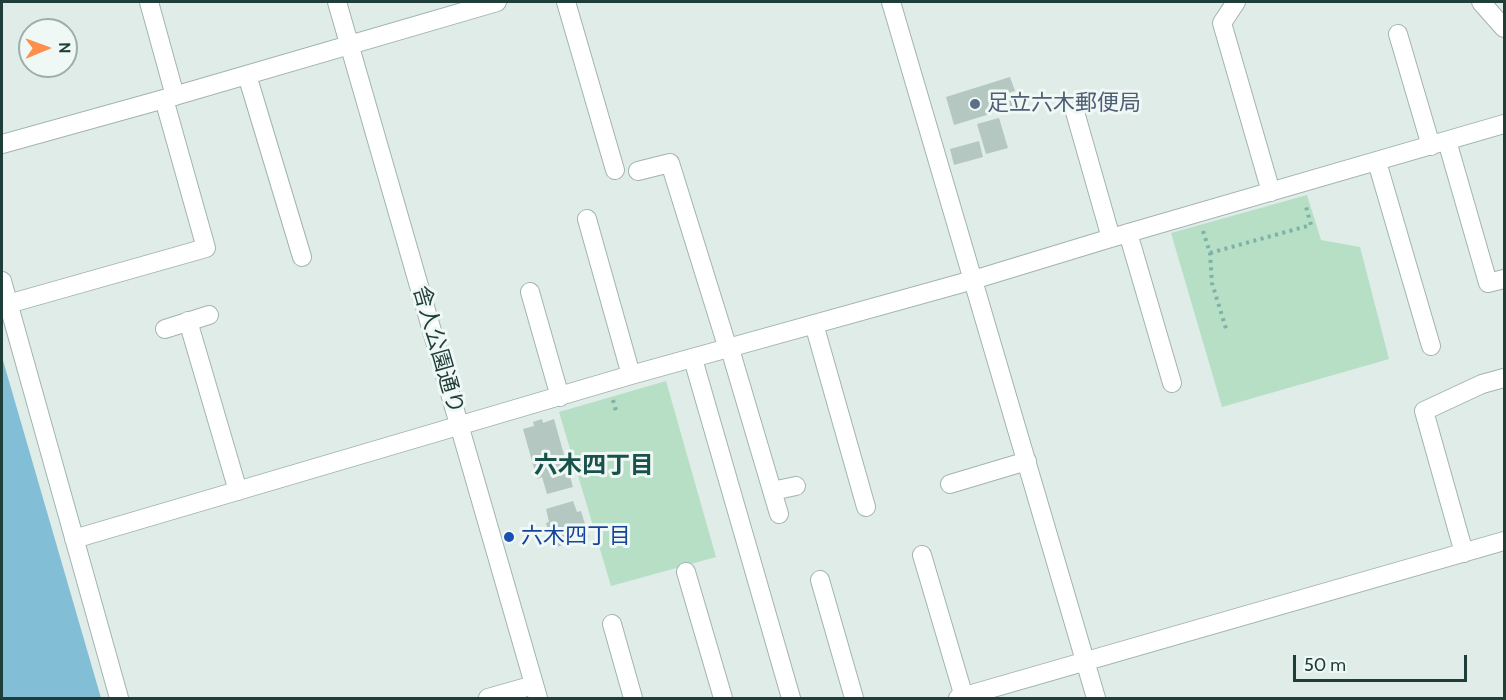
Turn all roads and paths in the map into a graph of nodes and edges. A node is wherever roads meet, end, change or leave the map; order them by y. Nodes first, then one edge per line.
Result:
1 (149, 2) edge
2 (337, 2) edge
3 (497, 2) edge
4 (566, 2) edge
5 (891, 2) edge
6 (1236, 2) edge
7 (1481, 2) edge
8 (1504, 28) edge
9 (1398, 34) dead end
10 (349, 45) junction
11 (247, 75) junction
12 (169, 98) junction
13 (1075, 112) dead end
14 (1504, 124) edge
15 (2, 144) edge
16 (1439, 144) junction
17 (1377, 162) junction
18 (615, 170) dead end
19 (638, 171) dead end
20 (1299, 184) junction
21 (1271, 192) junction
22 (1198, 213) junction
23 (587, 219) dead end
24 (1120, 235) junction
25 (1210, 253) junction
26 (302, 257) dead end
27 (1504, 279) edge
28 (973, 280) junction
29 (2, 281) edge
30 (530, 292) dead end
31 (8, 304) junction
32 (209, 315) dead end
33 (188, 321) junction
34 (813, 324) junction
35 (165, 329) dead end
36 (1227, 332) dead end
37 (1431, 346) dead end
38 (729, 349) junction
39 (693, 359) junction
40 (631, 375) junction
41 (1504, 378) edge
42 (1172, 383) dead end
43 (560, 397) junction
44 (460, 426) junction
45 (1027, 460) junction
46 (950, 484) dead end
47 (796, 486) dead end
48 (772, 490) junction
49 (238, 491) junction
50 (866, 507) dead end
51 (779, 514) dead end
52 (74, 539) junction
53 (1504, 541) edge
54 (1464, 553) junction
55 (922, 555) dead end
56 (686, 572) dead end
57 (820, 580) dead end
58 (612, 624) dead end
59 (1086, 662) junction
60 (536, 692) edge
61 (961, 698) edge
62 (119, 699) edge
63 (488, 699) edge
64 (633, 699) edge
65 (723, 699) edge
66 (791, 699) edge
67 (854, 699) edge
68 (1096, 699) edge

1 - 12 street
2 - 10 street, 舎人公園通り
3 - 10 street
4 - 18 street
5 - 28 street
6 - 21 street
7 - 8 street
9 - 16 street
10 - 11 street
10 - 44 street, 舎人公園通り
11 - 12 street
11 - 26 street
12 - 15 street
12 - 31 street
13 - 24 street
14 - 16 street
16 - 17 street
16 - 27 street
17 - 20 street
17 - 37 street
19 - 38 street
20 - 21 street
20 - 25 path
21 - 22 street
22 - 24 street
22 - 25 path
23 - 40 street
24 - 28 street
24 - 42 street
25 - 36 path
28 - 34 street
28 - 45 street
29 - 31 street
30 - 43 street
31 - 52 street
32 - 33 street
33 - 35 street
33 - 49 street
34 - 38 street
34 - 50 street
38 - 39 street
38 - 48 street
39 - 40 street
39 - 66 street
40 - 43 street
41 - 54 street
43 - 44 street
44 - 49 street
44 - 60 street, 舎人公園通り
45 - 46 street
45 - 59 street
47 - 48 street
48 - 51 street
49 - 52 street
52 - 62 street
53 - 54 street
54 - 59 street
55 - 61 street
56 - 65 street
57 - 67 street
58 - 64 street
59 - 61 street
59 - 68 street
60 - 63 street

